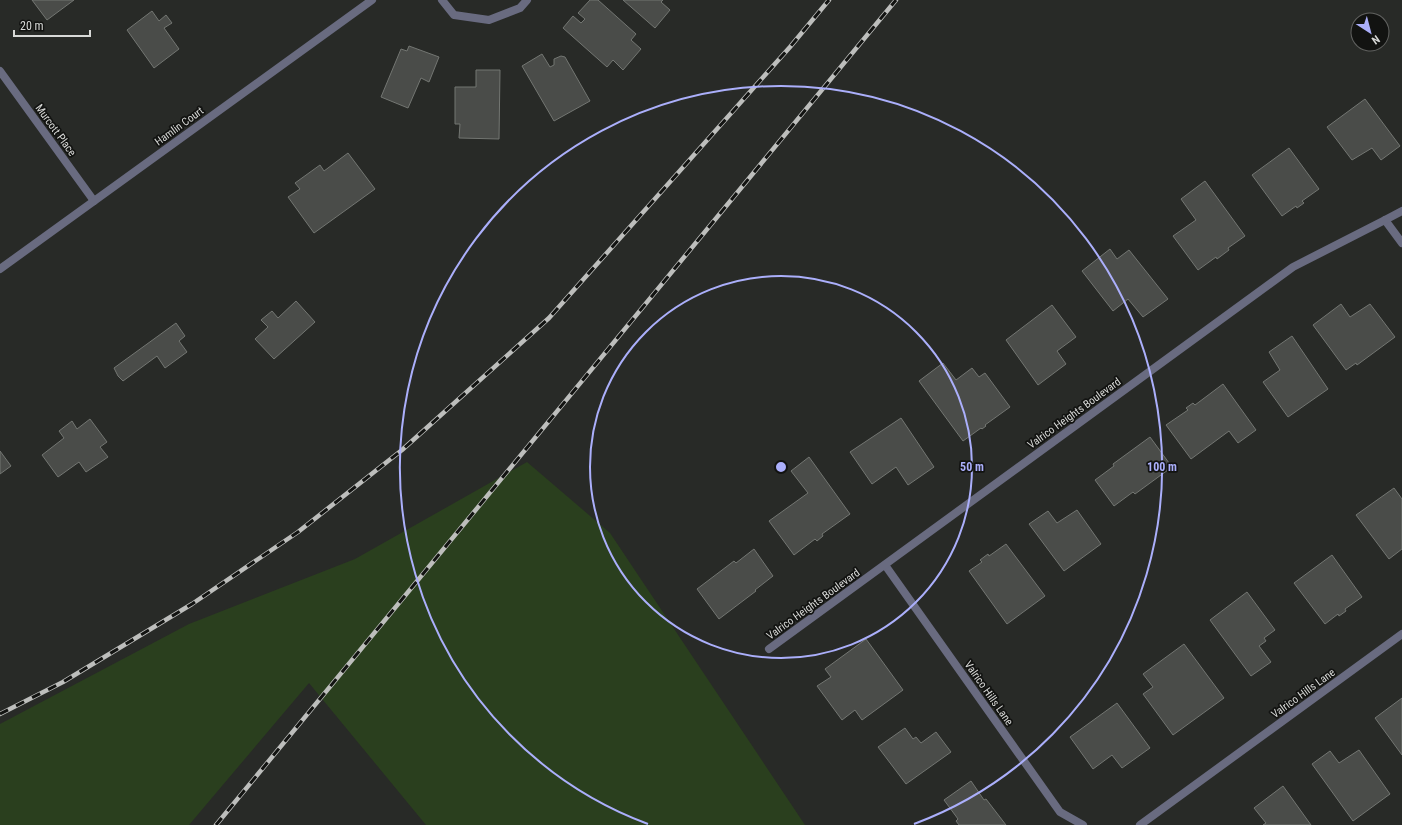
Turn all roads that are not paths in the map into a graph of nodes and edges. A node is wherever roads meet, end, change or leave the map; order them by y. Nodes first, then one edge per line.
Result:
1 (372, 0) edge
2 (442, 0) edge
3 (527, 0) edge
4 (0, 71) edge
5 (94, 201) junction
6 (1402, 211) edge
7 (1385, 220) junction
8 (1402, 243) edge
9 (0, 270) edge
10 (885, 565) junction
11 (1402, 634) edge
12 (769, 649) dead end
13 (1083, 825) edge
14 (1140, 825) edge

1 - 5 street, Hamlin Court
2 - 3 street
4 - 5 street, Murcott Place
5 - 9 street, Hamlin Court
6 - 7 street, Valrico Heights Boulevard
7 - 8 street
7 - 10 street, Valrico Heights Boulevard
10 - 12 street, Valrico Heights Boulevard
10 - 13 street, Valrico Hills Lane
11 - 14 street, Valrico Hills Lane

